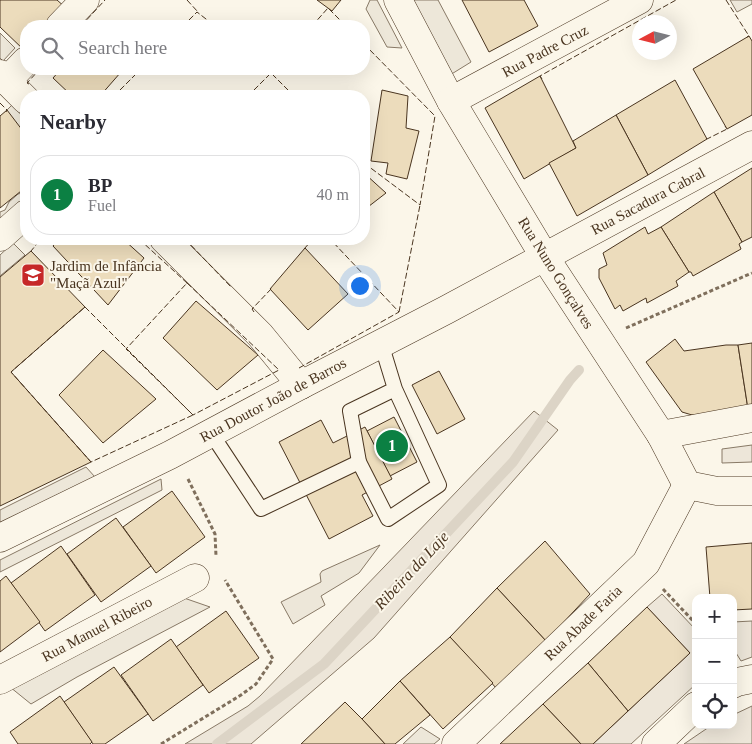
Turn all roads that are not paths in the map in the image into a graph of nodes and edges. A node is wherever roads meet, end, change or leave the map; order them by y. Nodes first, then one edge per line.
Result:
1 (85, 0) edge
2 (398, 0) edge
3 (639, 0) edge
4 (66, 20) edge
5 (20, 65) edge
6 (3, 77) edge
7 (20, 94) edge
8 (452, 101) junction
9 (752, 145) edge
10 (20, 219) edge
11 (0, 237) edge
12 (170, 245) edge
13 (544, 256) junction
14 (381, 343) junction
15 (301, 385) junction
16 (395, 389) junction
17 (752, 418) edge
18 (211, 433) junction
19 (661, 435) junction
20 (359, 462) junction
21 (686, 485) junction
22 (752, 491) edge
23 (0, 538) edge
24 (208, 576) road end
25 (752, 679) edge
26 (0, 680) edge
27 (737, 682) edge
28 (692, 710) edge
29 (456, 744) edge
30 (656, 744) edge

1 - 4 street
2 - 8 street, Rua Nuno Gonçalves
3 - 8 street, Rua Padre Cruz
5 - 6 street
6 - 7 street
8 - 13 street, Rua Nuno Gonçalves
9 - 13 street, Rua Sacadura Cabral
10 - 11 street
12 - 15 street
13 - 14 street, Rua Doutor João de Barros
13 - 19 street, Rua Nuno Gonçalves
14 - 15 street, Rua Doutor João de Barros
14 - 16 lane
15 - 18 street, Rua Doutor João de Barros
16 - 20 lane
16 - 20 lane
17 - 19 street
18 - 20 lane
18 - 23 street, Rua Doutor João de Barros
19 - 21 street, Rua Nuno Gonçalves
21 - 22 street
21 - 29 street, Rua Abade Faria
24 - 26 street, Rua Manuel Ribeiro
25 - 27 street
28 - 30 street

